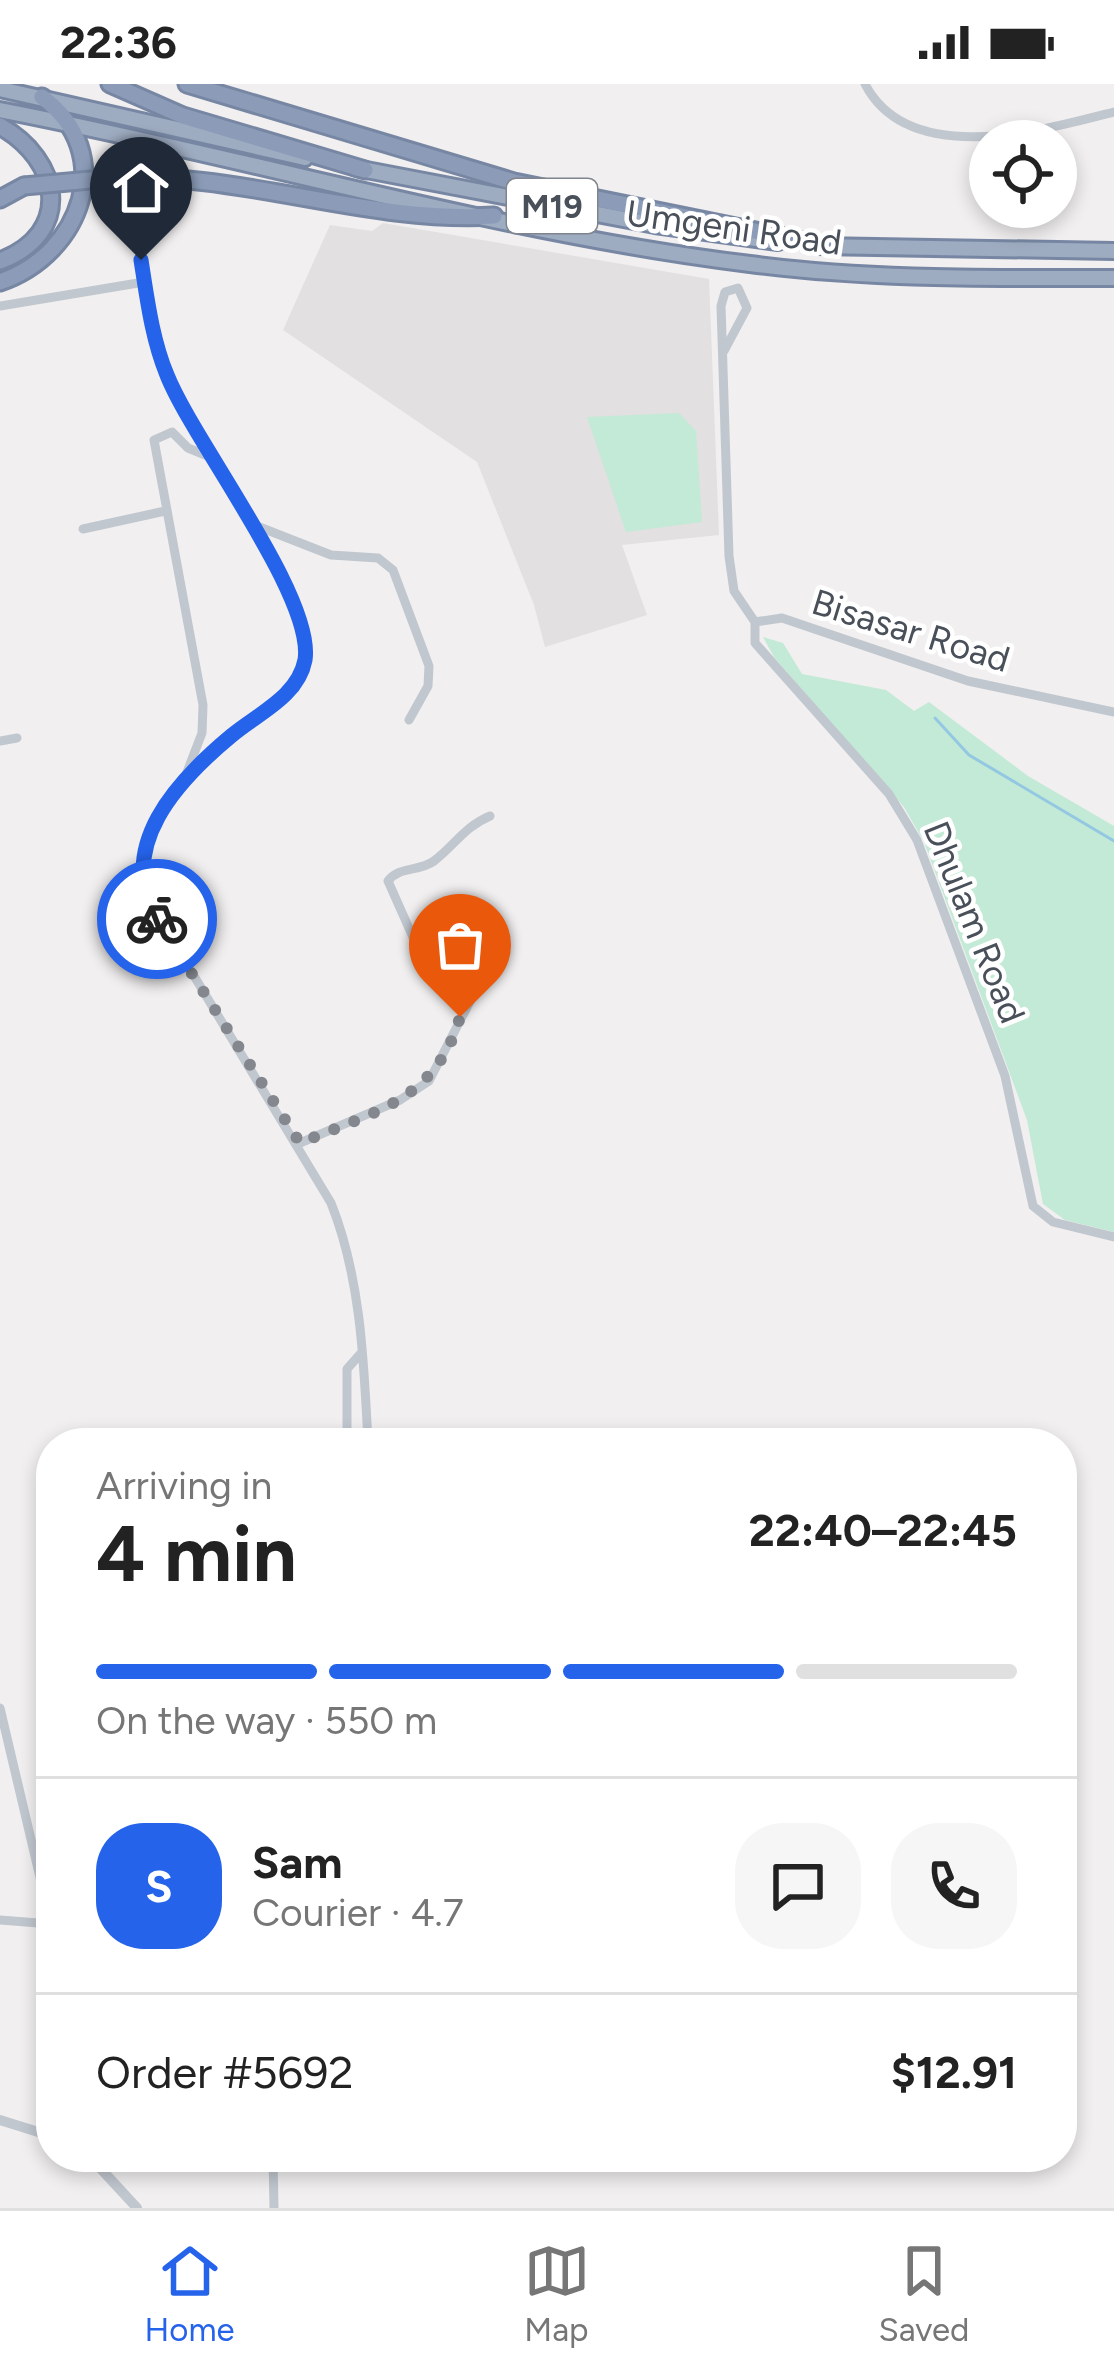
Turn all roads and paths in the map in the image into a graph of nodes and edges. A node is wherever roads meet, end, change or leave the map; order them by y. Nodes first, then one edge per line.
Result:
1 (110, 84) edge
2 (187, 84) edge
3 (865, 84) edge
4 (0, 89) edge
5 (42, 97) junction
6 (0, 110) edge
7 (1114, 112) edge
8 (74, 125) junction
9 (0, 126) edge
10 (365, 170) junction
11 (24, 186) junction
12 (0, 187) edge
13 (0, 199) edge
14 (494, 216) junction
15 (139, 240) dead end
16 (829, 246) junction
17 (1114, 251) edge
18 (0, 261) edge
19 (1114, 278) edge
20 (0, 282) edge
21 (144, 282) junction
22 (0, 306) edge
23 (724, 351) junction
24 (210, 457) junction
25 (165, 512) junction
26 (249, 523) junction
27 (83, 529) dead end
28 (755, 622) junction
29 (1114, 712) edge
30 (409, 720) dead end
31 (17, 738) dead end
32 (0, 741) edge
33 (184, 778) junction
34 (490, 816) dead end
35 (300, 1143) junction
36 (1114, 1237) edge
37 (362, 1352) junction
38 (346, 1428) edge
39 (367, 1428) edge
40 (0, 1708) edge
41 (36, 1860) edge
42 (0, 1920) edge
43 (36, 1923) edge
44 (0, 2120) edge
45 (36, 2131) edge
46 (104, 2172) edge
47 (273, 2172) edge
48 (137, 2208) edge
49 (274, 2208) edge

1 - 10 highway
2 - 16 highway
3 - 7 street
4 - 5 highway, Umgeni Road / M19
5 - 8 highway
5 - 10 highway, Umgeni Road / M19
6 - 8 highway, Umgeni Road / M19
8 - 14 highway, Umgeni Road / M19
8 - 20 highway
9 - 18 highway
10 - 16 highway, Umgeni Road / M19
11 - 12 highway
11 - 13 highway
11 - 14 highway, bridge
14 - 19 highway, Umgeni Road / M19
15 - 21 street
16 - 17 highway, Umgeni Road / M19
21 - 22 street
21 - 24 street
23 - 23 street, Bisasar Road
23 - 28 street, Bisasar Road
24 - 25 street
24 - 26 street
25 - 27 street
25 - 33 street
26 - 30 street
26 - 33 street
28 - 29 street, Bisasar Road
28 - 36 street, Dhulam Road
31 - 32 street
33 - 35 street
34 - 35 street
35 - 37 street
37 - 38 street
37 - 39 street
40 - 41 street
42 - 43 street
44 - 45 street
46 - 48 street
47 - 49 street

